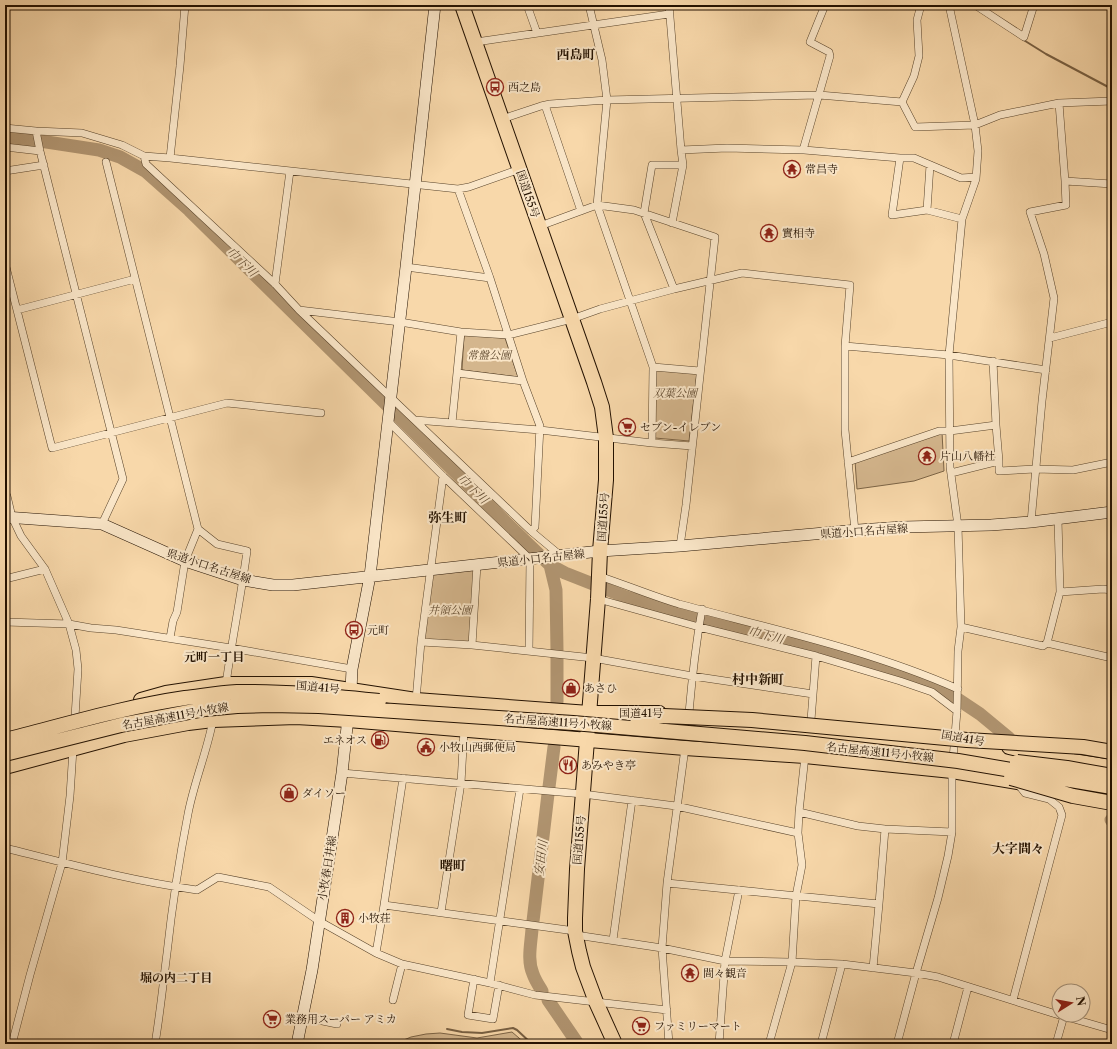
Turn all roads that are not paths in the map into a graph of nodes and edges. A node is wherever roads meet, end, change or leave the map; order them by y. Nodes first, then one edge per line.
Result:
1 (185, 5) edge
2 (435, 5) edge
3 (454, 5) edge
4 (462, 5) edge
5 (527, 5) edge
6 (589, 5) edge
7 (669, 5) edge
8 (825, 5) edge
9 (920, 5) edge
10 (949, 5) edge
11 (975, 5) edge
12 (1034, 5) edge
13 (669, 14) junction
14 (593, 26) junction
15 (537, 33) junction
16 (476, 42) junction
17 (819, 95) junction
18 (677, 98) junction
19 (607, 100) junction
20 (1112, 101) edge
21 (902, 102) junction
22 (1059, 102) junction
23 (545, 105) junction
24 (502, 119) junction
25 (976, 125) junction
26 (5, 128) edge
27 (36, 132) junction
28 (5, 147) edge
29 (39, 149) junction
30 (681, 150) junction
31 (803, 150) junction
32 (144, 156) junction
33 (170, 158) junction
34 (900, 158) junction
35 (106, 162) dead end
36 (44, 165) junction
37 (683, 165) junction
38 (930, 165) junction
39 (5, 171) edge
40 (290, 171) junction
41 (516, 171) junction
42 (976, 177) junction
43 (1065, 181) junction
44 (415, 184) junction
45 (1112, 184) edge
46 (458, 189) junction
47 (597, 205) junction
48 (581, 210) junction
49 (927, 210) junction
50 (644, 213) junction
51 (962, 219) junction
52 (672, 223) junction
53 (540, 226) junction
54 (5, 263) edge
55 (406, 267) junction
56 (490, 278) junction
57 (135, 279) junction
58 (710, 280) junction
59 (275, 284) junction
60 (674, 289) junction
61 (76, 295) junction
62 (629, 301) junction
63 (17, 310) junction
64 (299, 310) junction
65 (568, 320) junction
66 (400, 322) junction
67 (1112, 322) edge
68 (461, 332) junction
69 (508, 335) junction
70 (1050, 338) junction
71 (845, 346) junction
72 (949, 355) junction
73 (992, 361) junction
74 (653, 367) junction
75 (1046, 370) junction
76 (700, 371) junction
77 (457, 373) junction
78 (523, 381) junction
79 (391, 397) junction
80 (321, 413) dead end
81 (170, 417) junction
82 (388, 420) junction
83 (415, 420) junction
84 (452, 423) junction
85 (996, 425) junction
86 (540, 430) junction
87 (950, 431) junction
88 (111, 433) junction
89 (603, 437) junction
90 (652, 443) junction
91 (692, 446) junction
92 (999, 461) junction
93 (848, 462) junction
94 (1112, 462) edge
95 (1036, 469) junction
96 (951, 473) junction
97 (443, 476) junction
98 (5, 492) edge
99 (1112, 512) edge
100 (8, 517) edge
101 (1058, 520) junction
102 (1031, 522) junction
103 (102, 524) junction
104 (958, 526) junction
105 (198, 529) junction
106 (855, 530) junction
107 (531, 531) junction
108 (680, 546) junction
109 (596, 552) junction
110 (561, 556) junction
111 (530, 558) junction
112 (185, 561) junction
113 (477, 565) junction
114 (45, 569) junction
115 (430, 570) junction
116 (370, 576) junction
117 (5, 579) edge
118 (243, 580) junction
119 (596, 586) junction
120 (1112, 590) edge
121 (1060, 592) junction
122 (702, 609) junction
123 (5, 622) edge
124 (69, 624) junction
125 (699, 625) junction
126 (961, 627) junction
127 (170, 638) junction
128 (421, 642) junction
129 (1047, 643) junction
130 (472, 645) junction
131 (231, 648) junction
132 (529, 651) junction
133 (816, 656) junction
134 (589, 658) junction
135 (1112, 658) edge
136 (352, 669) junction
137 (692, 676) junction
138 (226, 684) junction
139 (958, 689) junction
140 (351, 690) junction
141 (813, 694) junction
142 (416, 700) junction
143 (387, 702) junction
144 (958, 711) junction
145 (585, 712) junction
146 (689, 713) junction
147 (75, 717) junction
148 (213, 720) junction
149 (348, 720) junction
150 (638, 720) junction
151 (811, 720) junction
152 (464, 730) junction
153 (955, 735) junction
154 (5, 736) edge
155 (583, 739) junction
156 (5, 740) edge
157 (685, 748) junction
158 (5, 749) edge
159 (73, 749) junction
160 (805, 750) junction
161 (1112, 752) edge
162 (5, 754) edge
163 (5, 767) edge
164 (1112, 767) edge
165 (952, 771) junction
166 (342, 772) junction
167 (1112, 776) edge
168 (403, 778) junction
169 (1016, 782) junction
170 (461, 783) junction
171 (1112, 787) edge
172 (520, 789) junction
173 (579, 794) junction
174 (1112, 797) edge
175 (632, 800) junction
176 (1112, 803) edge
177 (676, 806) junction
178 (799, 812) junction
179 (886, 829) junction
180 (952, 832) junction
181 (798, 833) junction
182 (5, 848) edge
183 (62, 863) junction
184 (667, 883) junction
185 (176, 887) junction
186 (739, 890) junction
187 (796, 896) junction
188 (879, 904) junction
189 (384, 905) junction
190 (441, 912) junction
191 (500, 921) junction
192 (319, 922) junction
193 (573, 932) junction
194 (613, 940) junction
195 (662, 948) junction
196 (376, 953) junction
197 (725, 961) junction
198 (792, 962) junction
199 (402, 964) junction
200 (842, 964) junction
201 (873, 968) junction
202 (916, 973) junction
203 (474, 980) junction
204 (490, 983) junction
205 (499, 985) junction
206 (968, 987) junction
207 (393, 1000) dead end
208 (1013, 1000) junction
209 (592, 1002) junction
210 (667, 1010) junction
211 (1051, 1012) edge
212 (303, 1017) junction
213 (1060, 1023) edge
214 (1088, 1023) edge
215 (337, 1024) dead end
216 (1112, 1030) edge
217 (12, 1044) edge
218 (155, 1044) edge
219 (296, 1044) edge
220 (607, 1044) edge
221 (615, 1044) edge
222 (669, 1044) edge
223 (719, 1044) edge
224 (769, 1044) edge
225 (821, 1044) edge
226 (897, 1044) edge
227 (953, 1044) edge
228 (1056, 1044) edge

1 - 33 street
2 - 44 main road, 小牧春日井線
3 - 41 highway, 国道155号
4 - 16 highway, 国道155号
5 - 15 street
6 - 14 street
7 - 13 street
8 - 17 street
9 - 21 street
10 - 25 street
11 - 12 street
13 - 14 street
13 - 18 street
14 - 15 street
14 - 19 street
15 - 16 street
16 - 24 highway, 国道155号
17 - 18 street
17 - 21 street
17 - 31 street
18 - 19 street
18 - 30 street
19 - 23 street
19 - 47 street
20 - 22 street
21 - 25 street
22 - 25 street
22 - 43 street
23 - 24 street
23 - 48 street
24 - 41 highway, 国道155号
25 - 42 street
26 - 27 street
27 - 29 street
27 - 32 street
28 - 29 street
29 - 36 street
30 - 31 street
30 - 37 street
31 - 34 street
32 - 33 street
32 - 59 street
33 - 40 street
34 - 38 street
34 - 49 street
35 - 57 street
36 - 39 street
36 - 61 street
37 - 50 street
37 - 52 street
38 - 42 street
38 - 49 street
40 - 44 street
40 - 59 street
41 - 46 street
41 - 53 highway, 国道155号
41 - 65 highway, 国道155号
42 - 51 street
43 - 45 street
43 - 70 street
44 - 46 street
44 - 55 main road, 小牧春日井線
46 - 56 street
47 - 48 street
47 - 50 street
47 - 62 street
48 - 53 street
49 - 51 street
50 - 52 street
50 - 60 street
51 - 72 street
52 - 58 street
53 - 65 highway, 国道155号
54 - 63 street
55 - 56 street
55 - 66 main road, 小牧春日井線
56 - 69 street
57 - 61 street
57 - 81 street
58 - 60 street
58 - 71 street
58 - 76 street
59 - 64 street
60 - 62 street
61 - 63 street
61 - 88 street
62 - 65 street
62 - 74 street
63 - 88 street
64 - 66 street
64 - 79 street
65 - 69 street
65 - 89 highway, 国道155号
66 - 68 street
66 - 79 main road, 小牧春日井線
67 - 70 street
68 - 69 street
68 - 77 street
69 - 78 street
70 - 75 street
71 - 72 street
71 - 93 street
72 - 73 street
72 - 87 street
73 - 75 street
73 - 85 street
74 - 76 street
74 - 90 street
75 - 95 street
76 - 91 street
77 - 78 street
77 - 84 street
78 - 86 street
79 - 82 main road, 小牧春日井線
79 - 83 street
80 - 81 street
81 - 88 street
81 - 105 street
82 - 97 street
82 - 116 main road, 小牧春日井線
83 - 84 street
83 - 107 street
84 - 86 street
85 - 87 street
85 - 92 street
86 - 89 street
86 - 107 street
87 - 93 street
87 - 96 street
88 - 103 street
89 - 90 street
89 - 109 highway, 国道155号
90 - 91 street
91 - 108 street
92 - 95 street
92 - 96 street
93 - 106 street
94 - 95 street
95 - 102 street
96 - 104 street
97 - 111 street
97 - 115 street
98 - 100 street
99 - 101 main road, 県道小口名古屋線
100 - 103 main road, 県道小口名古屋線
100 - 114 street
101 - 102 main road, 県道小口名古屋線
101 - 121 street
102 - 104 main road, 県道小口名古屋線
103 - 112 main road, 県道小口名古屋線
104 - 106 main road, 県道小口名古屋線
104 - 126 street
105 - 112 street
105 - 118 street
106 - 108 main road, 県道小口名古屋線
107 - 110 street
108 - 109 main road, 県道小口名古屋線
109 - 110 main road, 県道小口名古屋線
109 - 119 highway, 国道155号
110 - 111 main road, 県道小口名古屋線
111 - 113 main road, 県道小口名古屋線
111 - 132 street
112 - 118 main road, 県道小口名古屋線
112 - 127 street
113 - 115 main road, 県道小口名古屋線
113 - 130 street
114 - 117 street
114 - 124 street
115 - 116 main road, 県道小口名古屋線
115 - 128 street
116 - 118 main road, 県道小口名古屋線
116 - 136 main road, 小牧春日井線
118 - 131 street
119 - 122 street
119 - 125 street
119 - 134 highway, 国道155号
120 - 121 street
121 - 129 street
122 - 125 street
122 - 139 street
123 - 124 street
124 - 127 street
124 - 147 street
125 - 133 street
125 - 137 street
126 - 129 street
126 - 139 street
127 - 131 street
128 - 130 street
128 - 142 street
129 - 135 street
130 - 132 street
131 - 136 street
131 - 138 street
132 - 134 street
133 - 141 street
133 - 144 street
134 - 137 street
134 - 145 highway, 国道155号
136 - 140 main road, 小牧春日井線
137 - 141 street
137 - 146 street
138 - 140 highway, 国道41号
138 - 147 highway, 国道41号
139 - 144 street
140 - 142 highway, 国道41号
140 - 149 main road, 小牧春日井線
141 - 151 street
142 - 145 highway, 国道41号
143 - 150 highway, 名古屋高速11号小牧線
143 - 156 highway, 名古屋高速11号小牧線, bridge
143 - 158 highway, bridge
144 - 153 street
145 - 146 highway, 国道41号
145 - 155 highway, 国道155号
146 - 151 highway, 国道41号
147 - 154 highway, 国道41号
148 - 149 highway
148 - 159 highway
148 - 185 street
149 - 152 highway
149 - 166 main road, 小牧春日井線
150 - 161 highway, bridge
150 - 167 highway, bridge
151 - 153 highway, 国道41号
152 - 155 highway
152 - 170 street
153 - 164 highway, 国道41号
153 - 165 street
155 - 157 highway
155 - 173 highway, 国道155号
157 - 160 highway
157 - 177 street
159 - 163 highway
159 - 183 street
160 - 162 highway, 名古屋高速11号小牧線, bridge
160 - 165 highway
160 - 171 highway, 名古屋高速11号小牧線, bridge
160 - 176 highway, bridge
160 - 178 street
165 - 169 highway
165 - 180 street
166 - 168 street
166 - 192 main road, 小牧春日井線
168 - 170 street
168 - 189 street
169 - 174 highway
169 - 208 street
170 - 172 street
170 - 190 street
172 - 173 street
172 - 191 street
173 - 175 street
173 - 193 highway, 国道155号
175 - 177 street
175 - 194 street
177 - 181 street
177 - 184 street
178 - 179 street
178 - 181 street
179 - 180 street
179 - 188 street
180 - 202 street
181 - 187 street
182 - 183 street
183 - 185 street
183 - 217 street
184 - 186 street
184 - 195 street
185 - 192 street
185 - 218 street
186 - 187 street
186 - 197 street
187 - 188 street
187 - 198 street
188 - 201 street
189 - 190 street
189 - 196 street
190 - 191 street
191 - 193 street
191 - 204 street
192 - 196 street
192 - 212 main road, 小牧春日井線
193 - 194 street
193 - 209 highway, 国道155号
194 - 195 street
195 - 197 street
195 - 210 street
196 - 199 street
197 - 198 street
197 - 223 street
198 - 200 street
198 - 224 street
199 - 203 street
199 - 207 street
200 - 201 street
200 - 225 street
201 - 202 street
202 - 206 street
202 - 226 street
203 - 204 street
203 - 205 street
204 - 205 street
205 - 209 street
206 - 208 street
206 - 227 street
208 - 211 street
209 - 210 street
209 - 220 highway, 国道155号
209 - 221 highway, 国道155号
210 - 222 street
212 - 215 street
212 - 219 main road, 小牧春日井線
213 - 228 street
214 - 216 street

